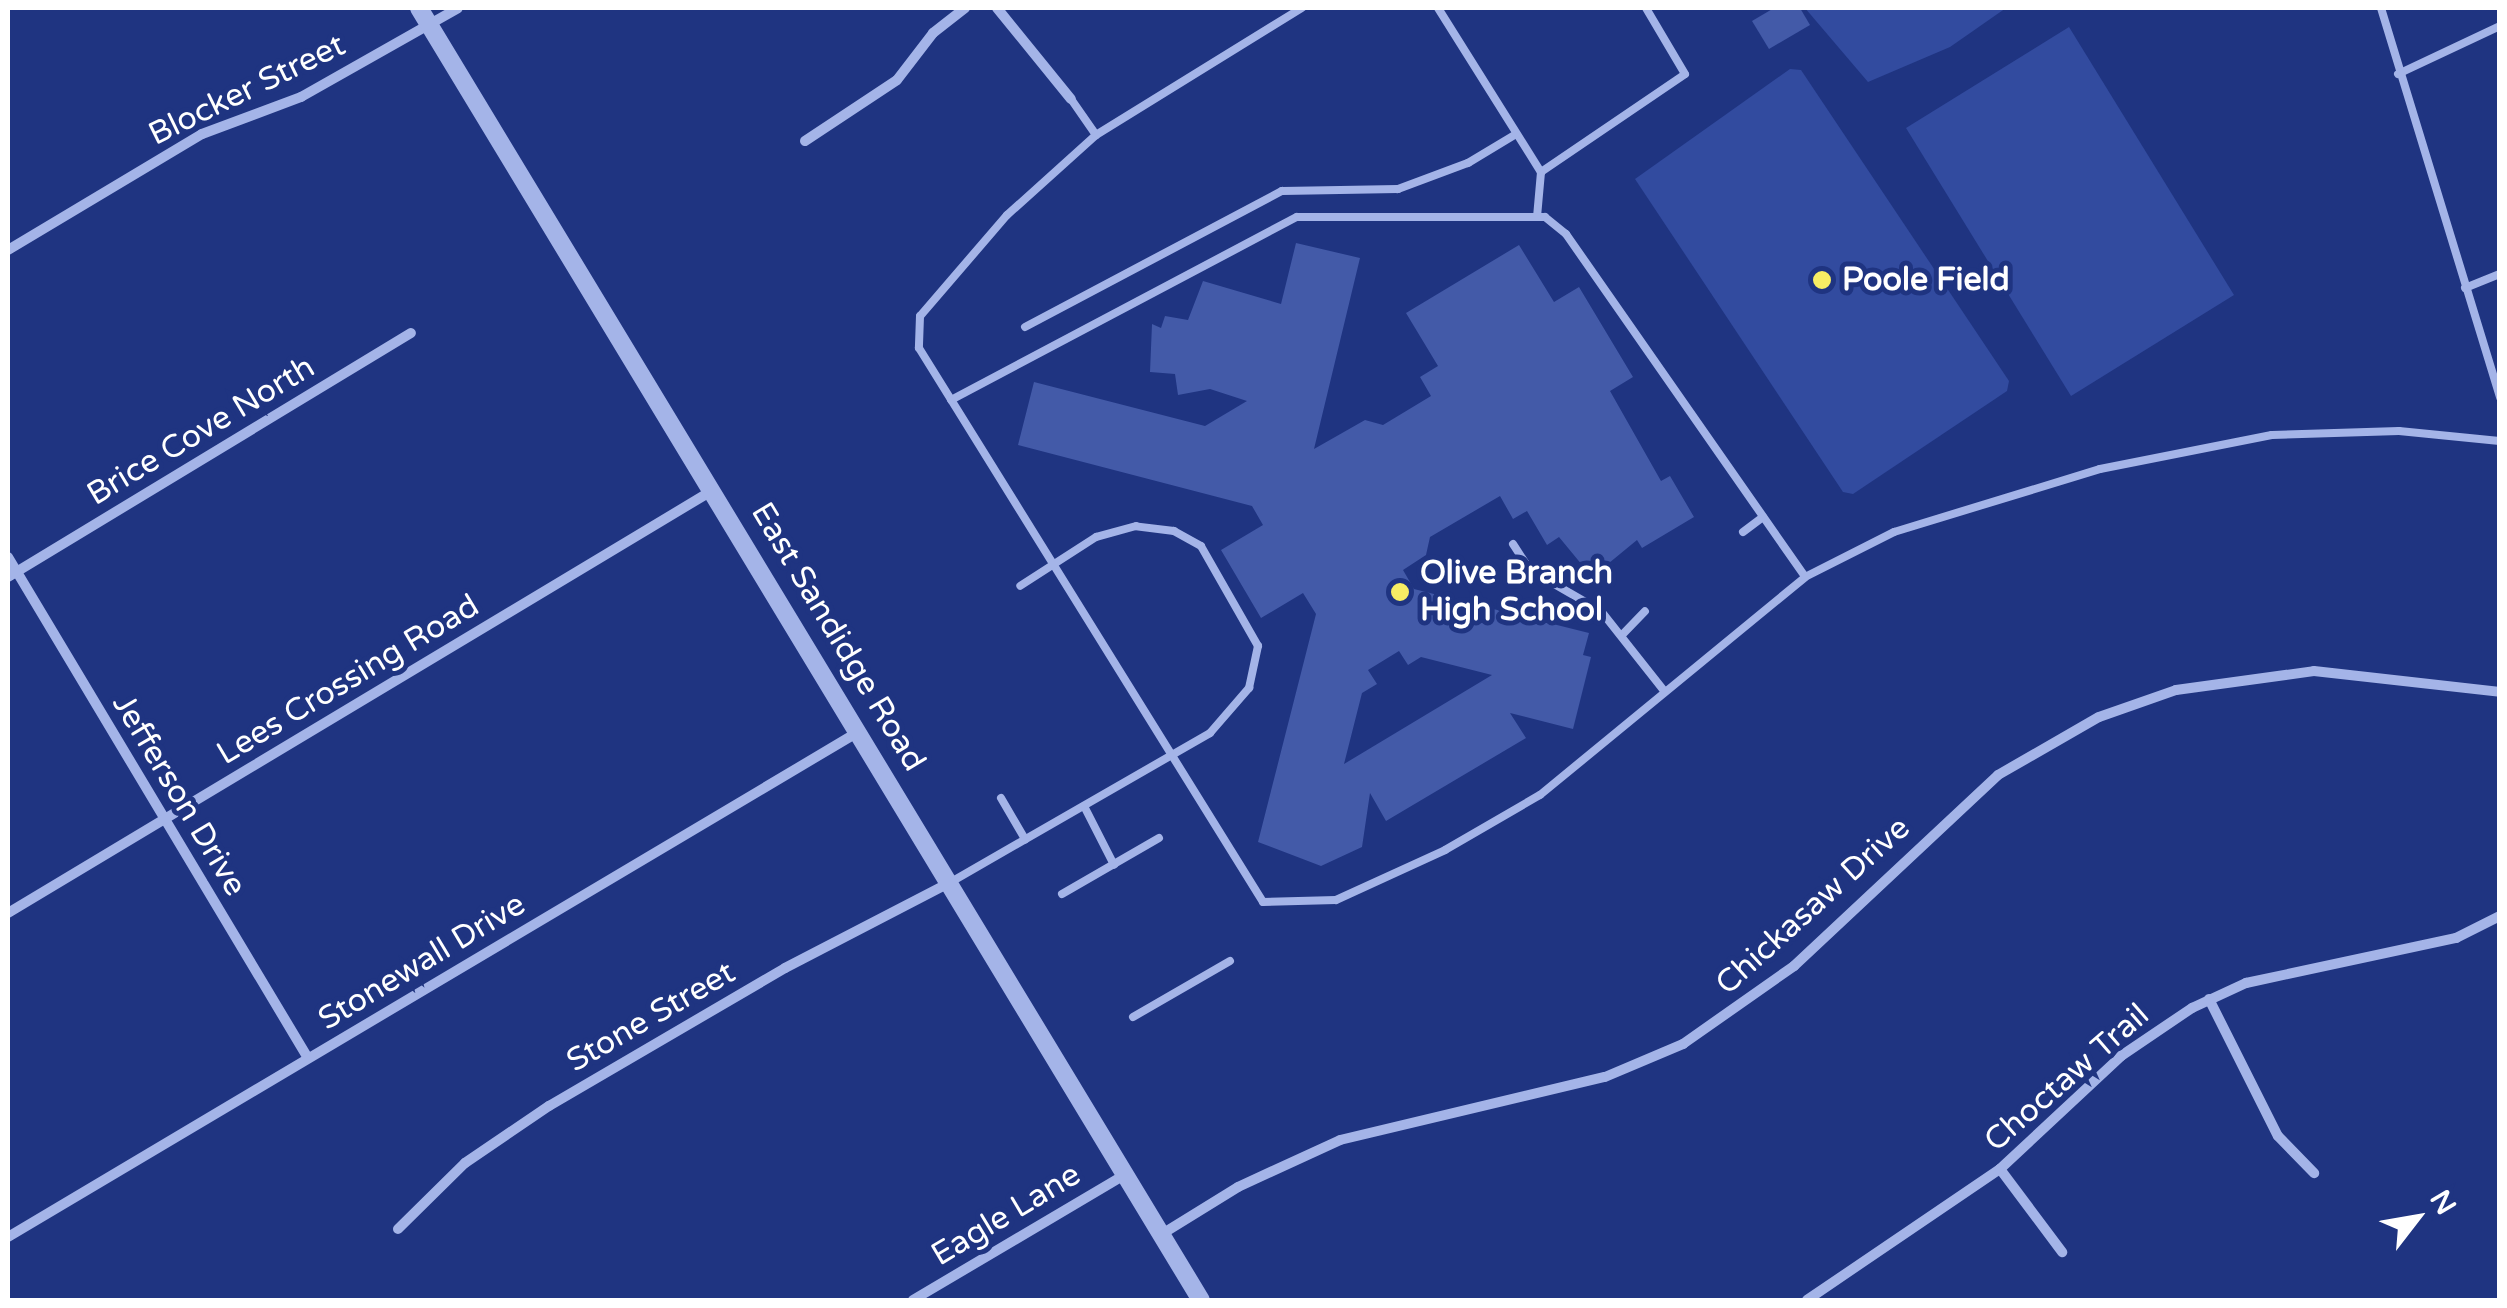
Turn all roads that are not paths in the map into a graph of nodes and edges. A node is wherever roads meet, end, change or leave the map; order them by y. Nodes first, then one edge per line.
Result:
1 (458, 8) edge
2 (965, 8) edge
3 (997, 8) edge
4 (1302, 8) edge
5 (1438, 8) edge
6 (1646, 8) edge
7 (2381, 8) edge
8 (424, 15) edge
9 (2500, 26) edge
10 (2398, 74) junction
11 (1071, 99) joint
12 (1516, 134) junction
13 (1096, 136) junction
14 (805, 141) dead end
15 (1541, 172) junction
16 (1536, 217) junction
17 (8, 250) edge
18 (2500, 274) edge
19 (2465, 288) junction
20 (1025, 327) dead end
21 (411, 333) dead end
22 (2500, 398) edge
23 (951, 400) junction
24 (2500, 441) edge
25 (714, 489) junction
26 (1763, 517) junction
27 (1743, 532) dead end
28 (1513, 544) dead end
29 (8, 557) edge
30 (1054, 565) junction
31 (12, 575) edge
32 (1805, 577) junction
33 (1020, 586) dead end
34 (1644, 611) dead end
35 (1622, 634) junction
36 (1665, 692) junction
37 (2500, 692) edge
38 (861, 730) junction
39 (1172, 755) junction
40 (1002, 798) dead end
41 (1084, 806) junction
42 (164, 818) junction
43 (1159, 838) dead end
44 (1025, 840) junction
45 (1114, 864) junction
46 (951, 882) junction
47 (1062, 894) dead end
48 (8, 913) edge
49 (2500, 916) edge
50 (1230, 961) dead end
51 (2210, 999) junction
52 (1133, 1017) dead end
53 (308, 1058) junction
54 (2000, 1169) junction
55 (2314, 1173) dead end
56 (1126, 1174) junction
57 (398, 1229) dead end
58 (1162, 1234) junction
59 (8, 1237) edge
60 (2062, 1252) dead end
61 (913, 1300) edge
62 (1202, 1300) edge
63 (1807, 1300) edge

1 - 8 street, Blocker Street
2 - 14 street
3 - 11 street
4 - 13 lane
5 - 12 lane
6 - 15 lane
7 - 10 lane
8 - 17 street, Blocker Street
8 - 25 street, East Sandidge Road
9 - 10 lane
10 - 19 lane
11 - 13 lane
12 - 15 lane
12 - 20 lane
13 - 23 lane
15 - 16 lane
16 - 23 lane
16 - 26 lane
18 - 19 lane
19 - 22 lane
21 - 31 street, Brice Cove North
23 - 30 lane
24 - 32 lane
25 - 38 street, East Sandidge Road
25 - 42 street, Lees Crossing Road
26 - 27 lane
26 - 32 lane
28 - 35 lane
29 - 31 street, Jefferson Drive
30 - 33 lane
30 - 39 lane
30 - 39 lane
31 - 42 street, Jefferson Drive
32 - 36 lane
34 - 35 lane
35 - 36 lane
36 - 39 lane
37 - 58 street, Chickasaw Drive
38 - 46 street, East Sandidge Road
38 - 53 street, Stonewall Drive
39 - 41 lane
40 - 44 lane
41 - 44 lane
41 - 45 lane
42 - 48 street, Lees Crossing Road
42 - 53 street, Jefferson Drive
43 - 45 lane
44 - 46 lane
45 - 47 lane
46 - 56 street, East Sandidge Road
46 - 57 street, Stone Street
49 - 51 street, Choctaw Trail
50 - 52 lane
51 - 54 street, Choctaw Trail
51 - 55 street
53 - 59 street, Stonewall Drive
54 - 60 street
54 - 63 street, Choctaw Trail
56 - 58 street, East Sandidge Road
56 - 61 street, Eagle Lane
58 - 62 street, East Sandidge Road

